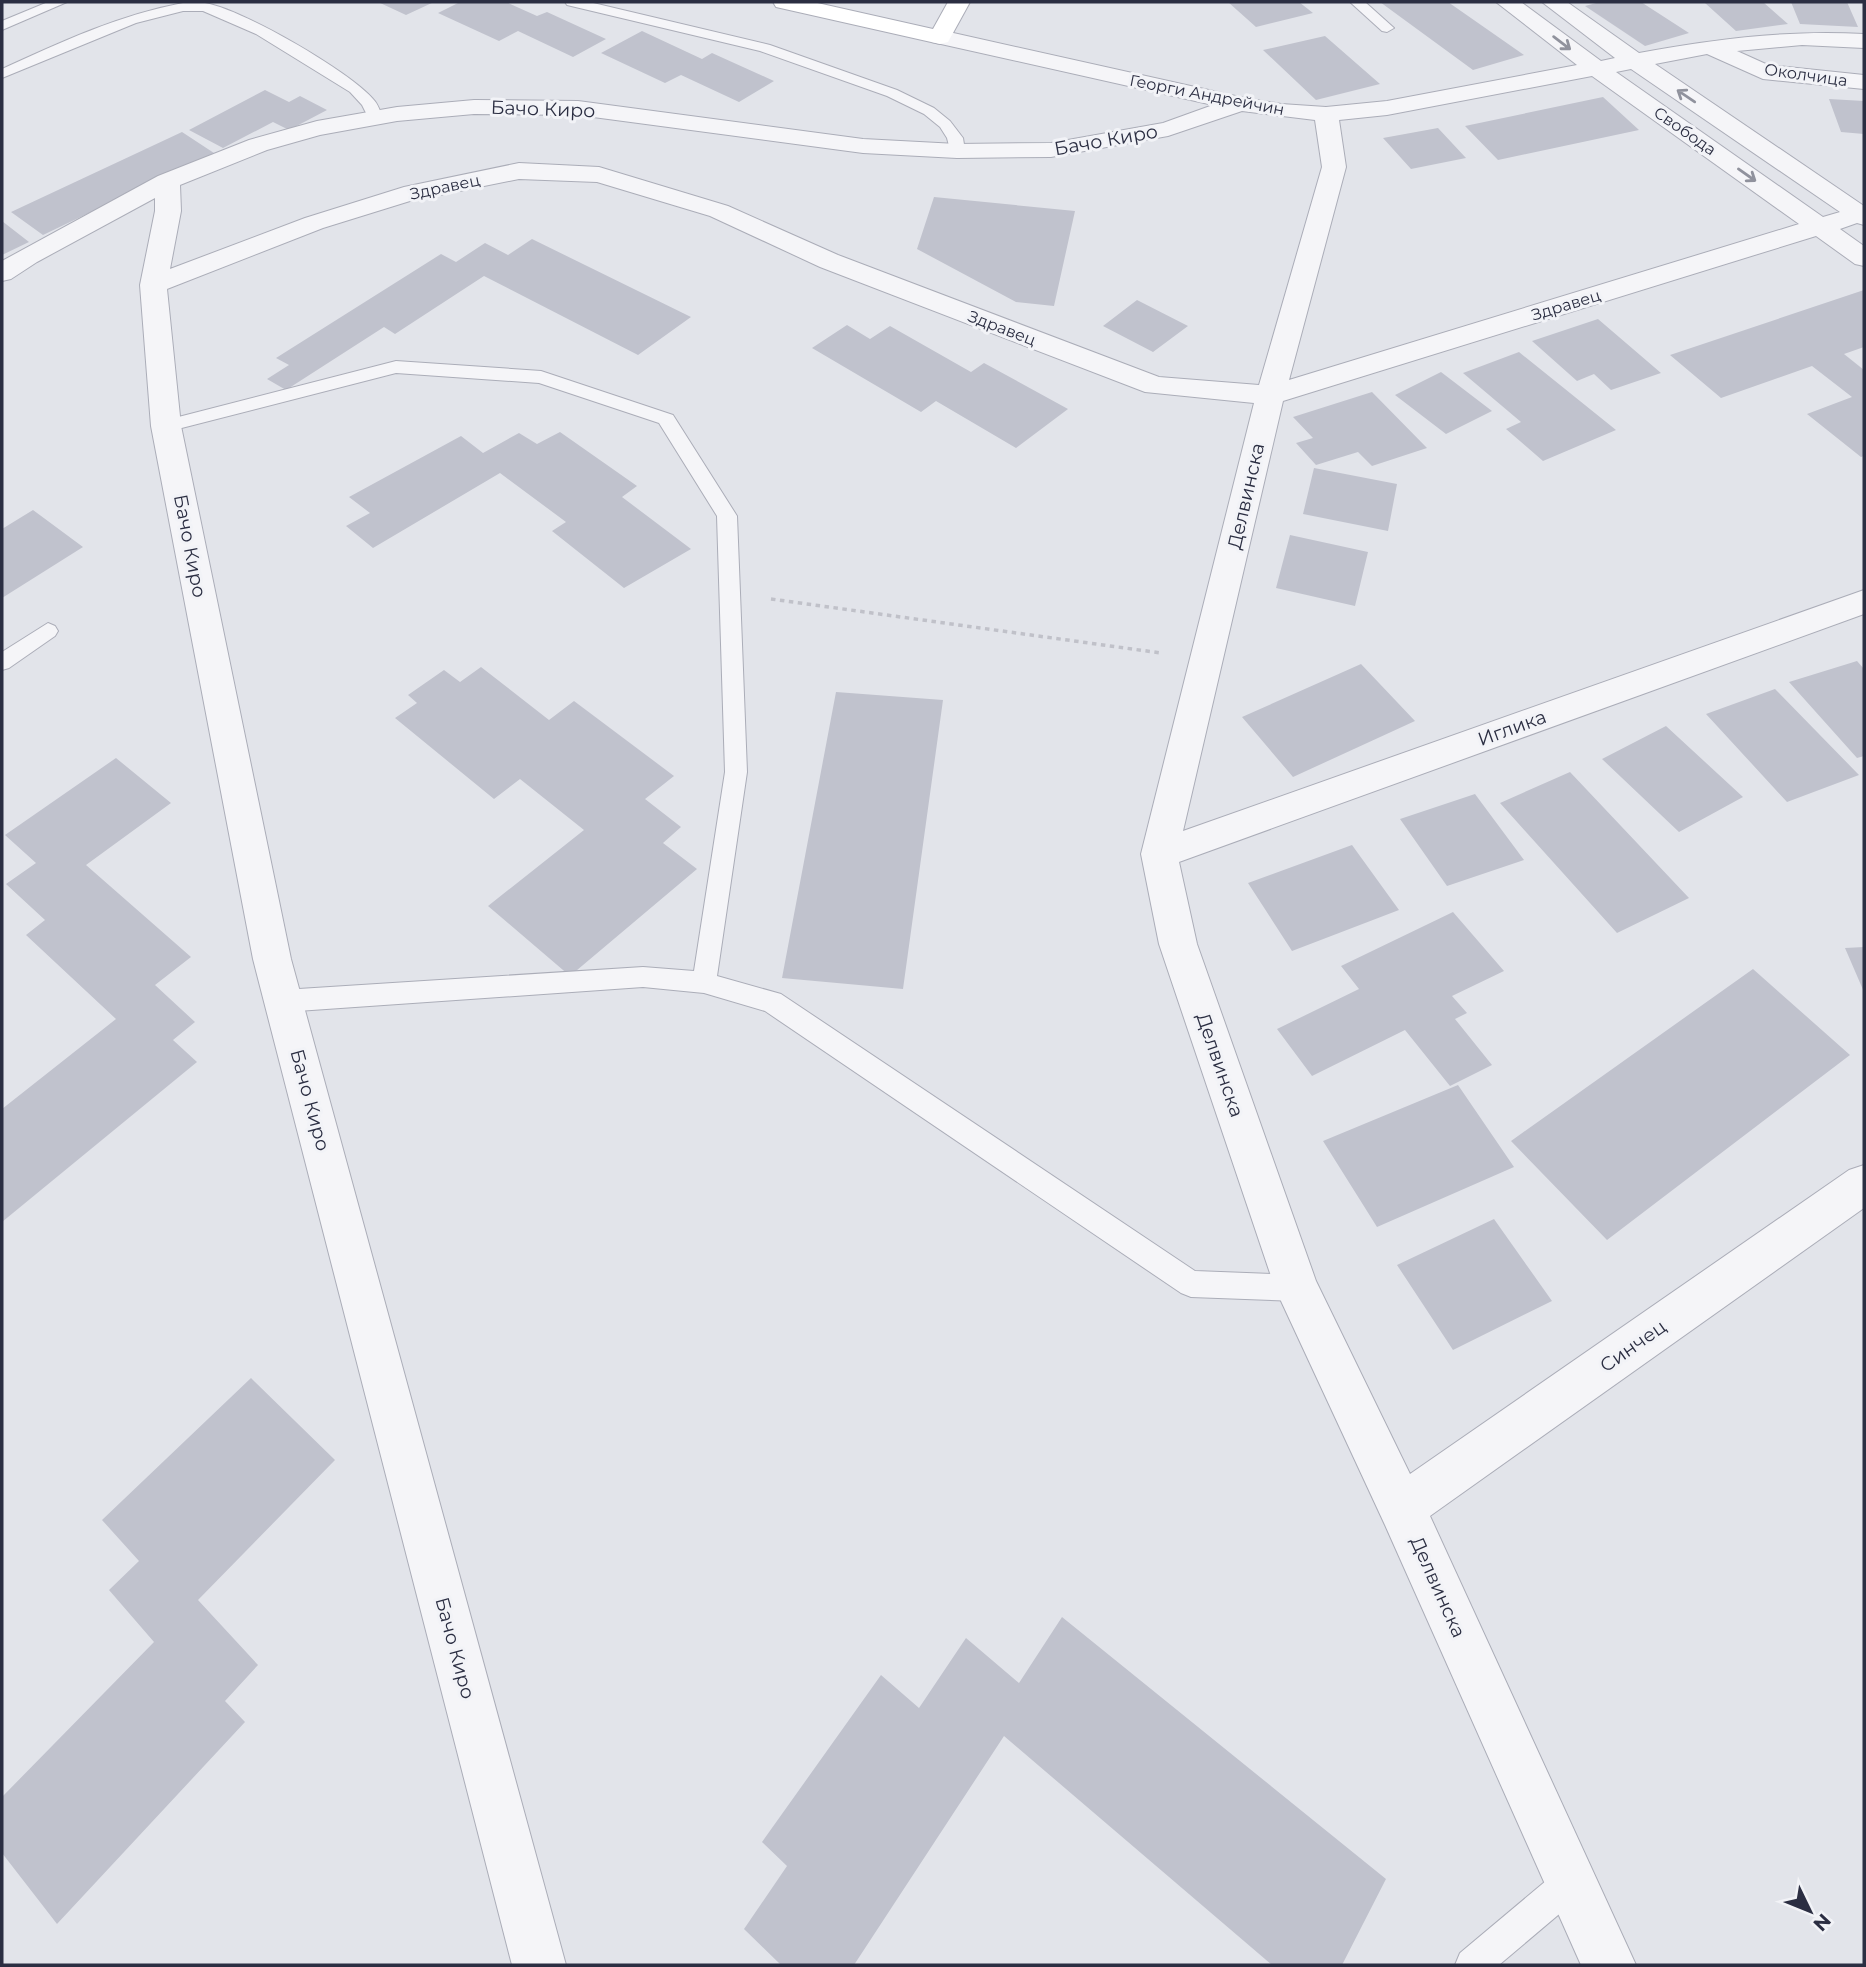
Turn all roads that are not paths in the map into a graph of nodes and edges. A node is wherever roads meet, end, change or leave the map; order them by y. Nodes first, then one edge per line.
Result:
1 (60, 2) edge
2 (572, 2) edge
3 (850, 2) edge
4 (959, 2) edge
5 (1357, 2) edge
6 (1507, 2) edge
7 (1553, 2) edge
8 (792, 3) edge
9 (2, 26) edge
10 (1387, 28) dead end
11 (940, 37) junction
12 (1864, 41) edge
13 (1710, 47) junction
14 (1633, 60) junction
15 (1596, 68) junction
16 (2, 74) edge
17 (1864, 82) edge
18 (1240, 104) junction
19 (1326, 114) junction
20 (375, 118) junction
21 (957, 151) junction
22 (167, 181) junction
23 (1862, 216) edge
24 (1822, 228) junction
25 (1864, 258) edge
26 (2, 273) edge
27 (153, 285) junction
28 (1270, 395) junction
29 (166, 426) junction
30 (1864, 602) edge
31 (48, 631) dead end
32 (2, 662) edge
33 (1159, 854) junction
34 (704, 982) junction
35 (284, 1001) junction
36 (1864, 1184) edge
37 (1297, 1287) junction
38 (1402, 1508) junction
39 (1571, 1882) junction
40 (539, 1965) edge
41 (1472, 1965) edge
42 (1609, 1965) edge

1 - 9 lane
2 - 21 lane
3 - 8 street
4 - 11 street
5 - 10 lane
6 -> 15 street, Свобода
7 - 14 street, Свобода
8 - 11 street, Георги Андрейчин
11 - 18 street, Георги Андрейчин
12 - 13 street, Георги Андрейчин
13 - 14 street, Георги Андрейчин
13 - 17 street, Околчица
14 - 15 street, Георги Андрейчин
23 -> 14 street, Свобода
15 - 19 street, Георги Андрейчин
15 -> 24 street, Свобода
16 - 20 lane
18 - 19 street, Георги Андрейчин
18 - 21 street, Бачо Киро
19 - 28 street, Делвинска
20 - 21 street, Бачо Киро
20 - 22 street, Бачо Киро
22 - 26 street
22 - 27 street, Бачо Киро
23 - 24 street, Здравец
24 - 25 street, Свобода
24 - 28 street, Здравец
27 - 28 street, Здравец
27 - 29 street, Бачо Киро
28 - 33 street, Делвинска
29 - 34 lane
29 - 35 street, Бачо Киро
30 - 33 street, Иглика
31 - 32 lane
33 - 37 street, Делвинска
34 - 35 lane
34 - 37 lane
35 - 40 street, Бачо Киро
36 - 38 street, Синчец
37 - 38 street, Делвинска
38 - 39 street, Делвинска
39 - 41 lane
39 - 42 street, Делвинска

